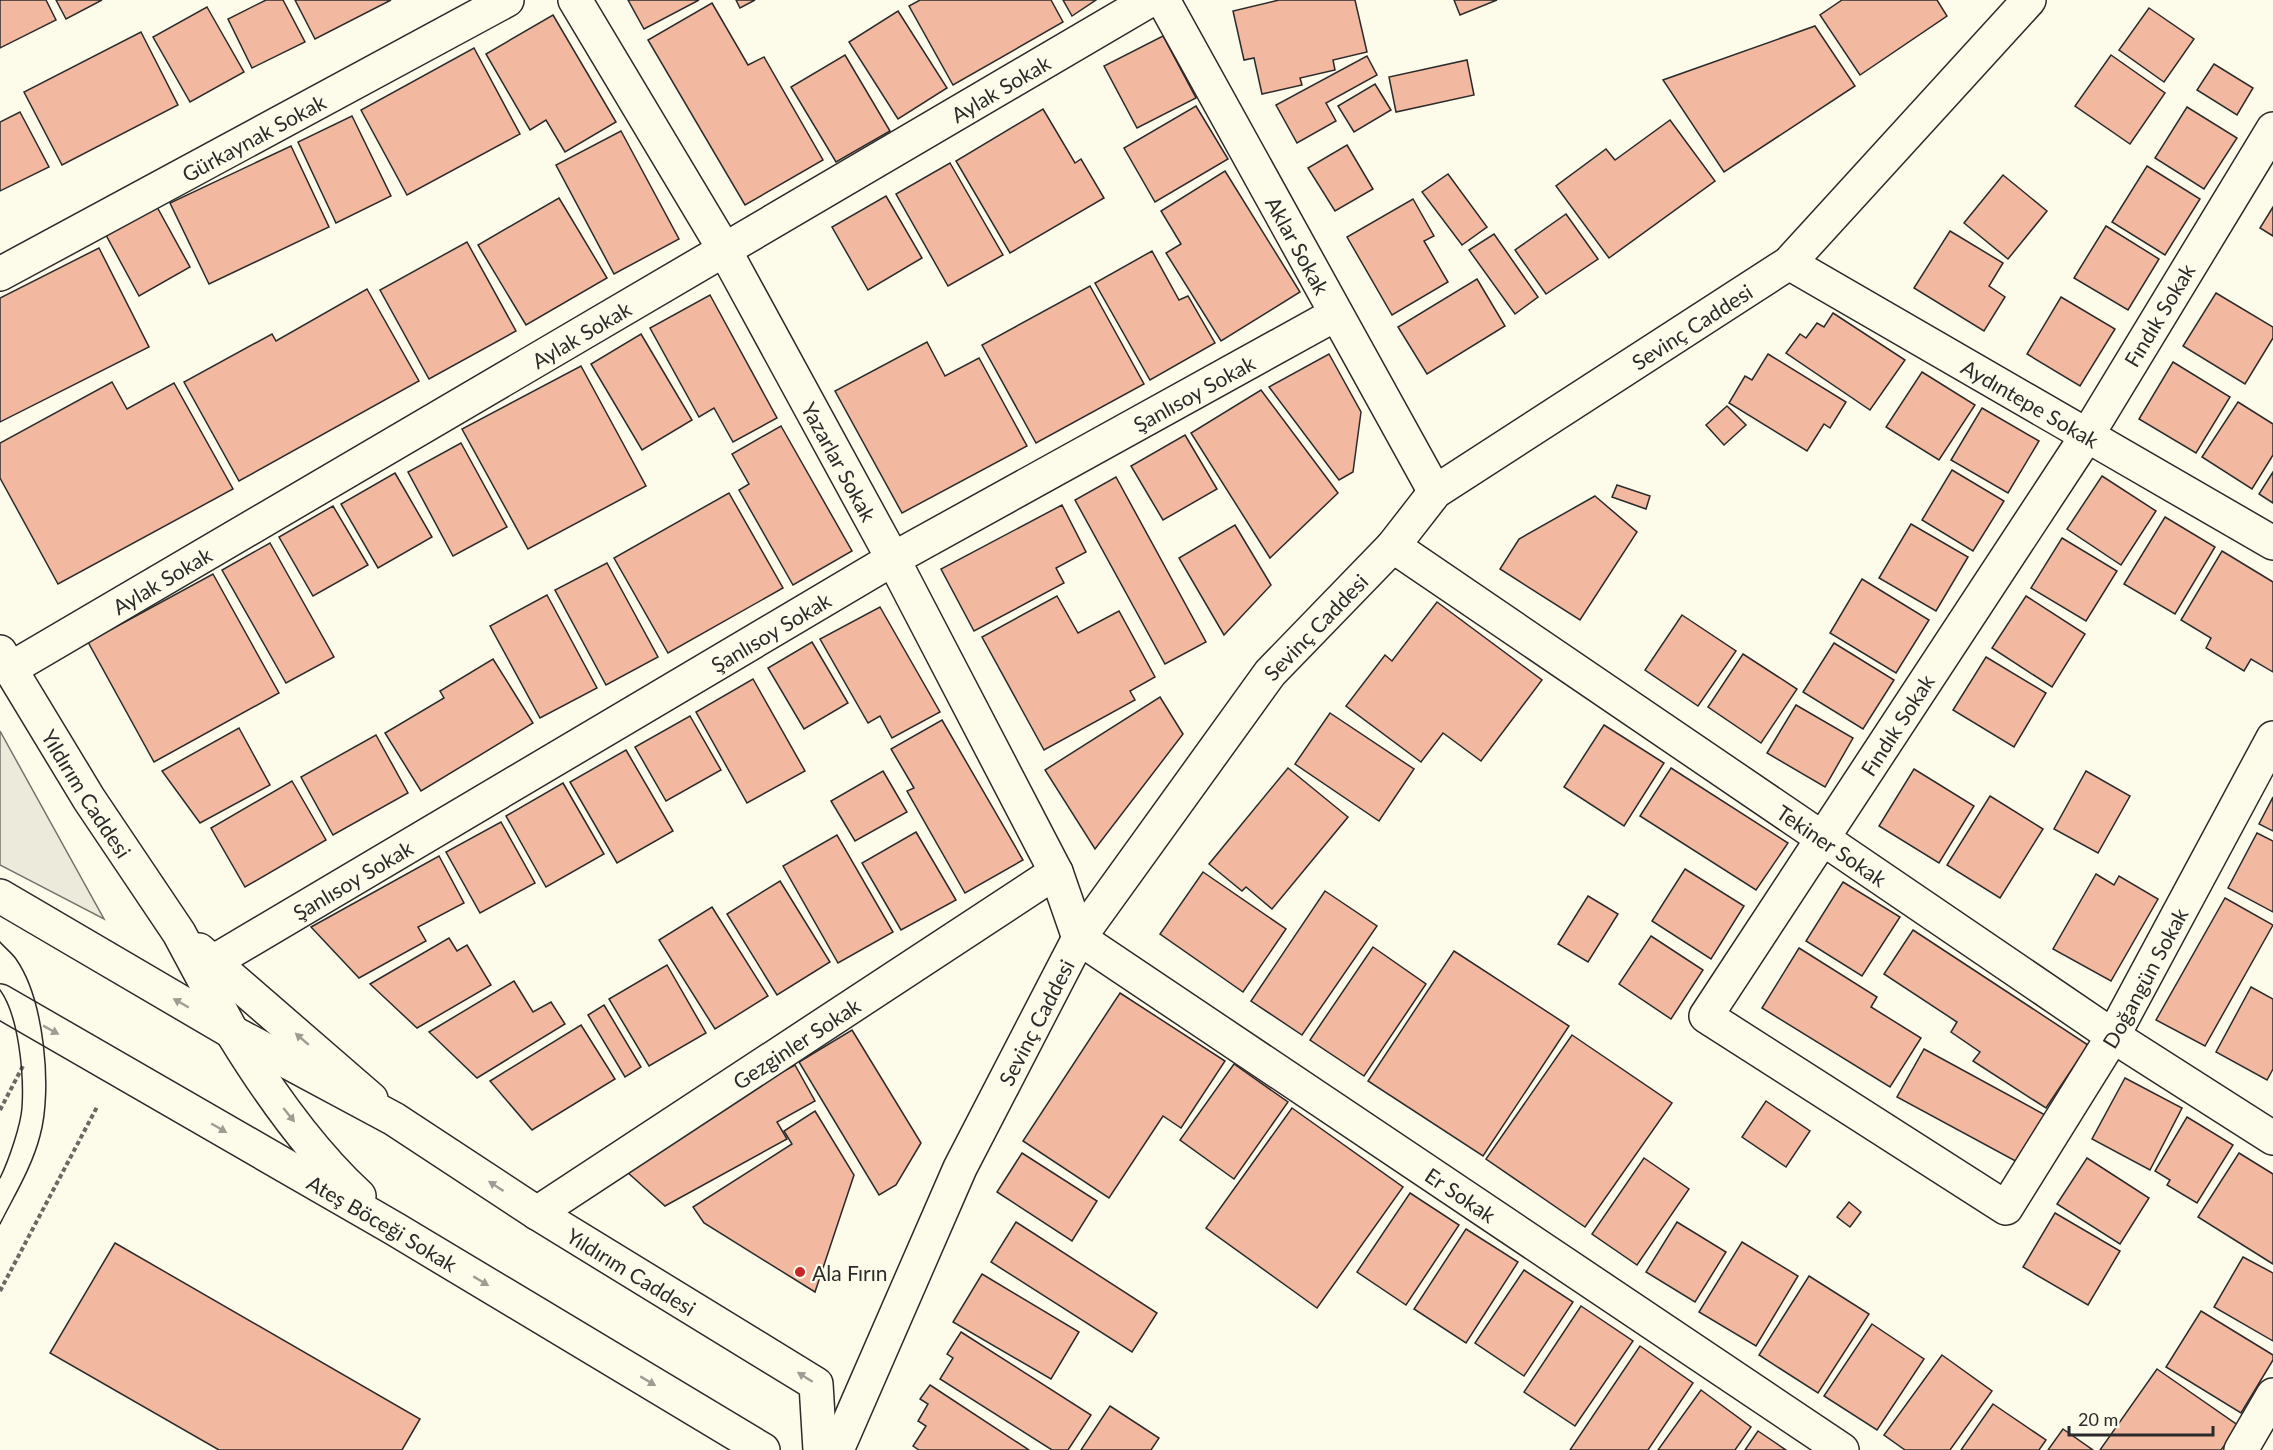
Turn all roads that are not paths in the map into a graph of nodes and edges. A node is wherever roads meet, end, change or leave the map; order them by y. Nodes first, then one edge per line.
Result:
1 (507, 0) edge
2 (575, 0) edge
3 (1150, 0) edge
4 (1163, 0) edge
5 (2029, 0) edge
6 (2273, 129) edge
7 (724, 249) junction
8 (1789, 263) junction
9 (0, 274) edge
10 (1336, 314) junction
11 (2088, 434) junction
12 (1435, 492) junction
13 (2273, 543) edge
14 (1393, 546) junction
15 (893, 559) junction
16 (5, 661) edge
17 (2273, 738) edge
18 (1824, 837) junction
19 (1056, 872) junction
20 (0, 896) edge
21 (179, 933) junction
22 (1079, 938) junction
23 (213, 962) junction
24 (0, 1001) edge
25 (232, 1032) junction
26 (2113, 1036) junction
27 (394, 1119) junction
28 (2273, 1138) edge
29 (2006, 1208) joint
30 (537, 1213) junction
31 (395, 1229) junction
32 (2273, 1395) edge
33 (763, 1450) edge
34 (820, 1450) edge
35 (837, 1450) edge
36 (1842, 1450) edge
37 (2241, 1450) edge

1 - 9 street, Gürkaynak Sokak
2 - 7 street, Yazarlar Sokak
3 - 7 street, Aylak Sokak
4 - 10 street, Aklar Sokak
5 - 8 street, Sevinç Caddesi
6 - 11 street, Fındık Sokak
7 - 15 street, Yazarlar Sokak
7 - 16 street, Aylak Sokak
8 - 11 street, Aydıntepe Sokak
8 - 12 street, Sevinç Caddesi
10 - 12 street, Aklar Sokak
10 - 15 street, Şanlısoy Sokak
11 - 13 street, Aydıntepe Sokak
11 - 18 street, Fındık Sokak
12 - 14 street, Sevinç Caddesi
14 - 18 street, Tekiner Sokak
14 - 22 street, Sevinç Caddesi
15 - 19 street, Yazarlar Sokak
15 - 23 street, Şanlısoy Sokak
16 - 21 street, Yıldırım Caddesi
17 - 26 street, Doğangün Sokak
18 - 26 street, Tekiner Sokak
18 - 29 street, Fındık Sokak
19 - 22 street, Yazarlar Sokak
19 - 30 street, Gezginler Sokak
25 -> 20 street
21 - 23 street
21 - 25 street
22 - 35 street, Sevinç Caddesi
22 - 36 street, Er Sokak
27 -> 23 street
24 -> 31 street, Ateş Böceği Sokak
25 - 27 street
25 -> 31 street
26 - 28 street, Tekiner Sokak
26 - 29 street, Doğangün Sokak
30 -> 27 street, Yıldırım Caddesi
34 -> 30 street, Yıldırım Caddesi
31 -> 33 street, Ateş Böceği Sokak
32 - 37 street

